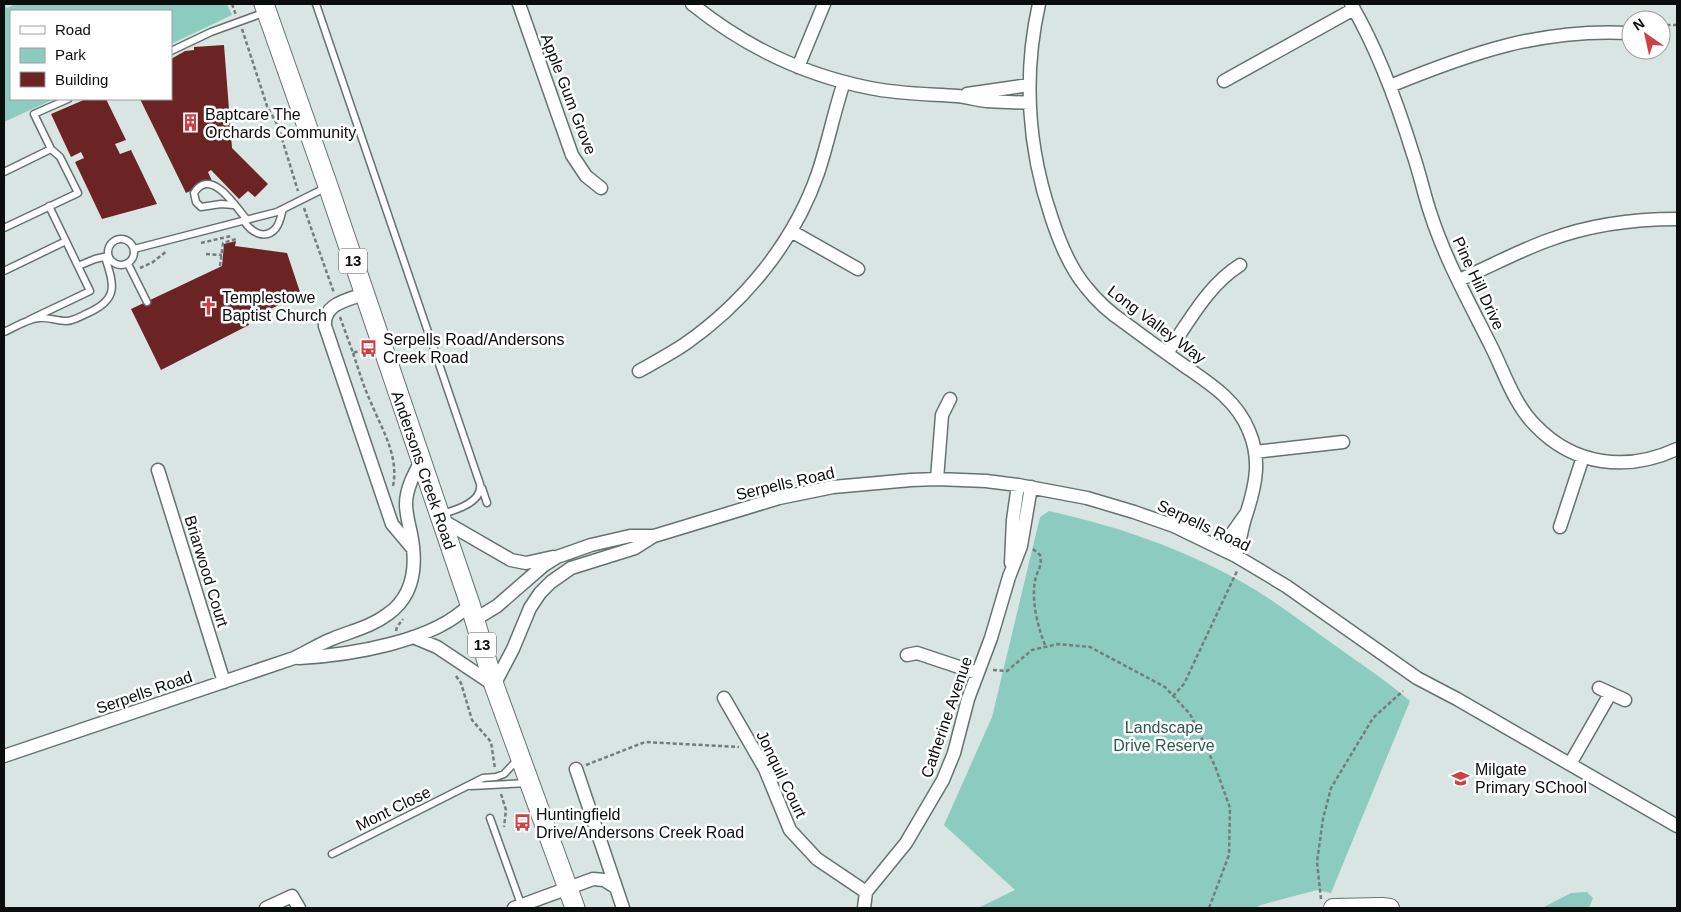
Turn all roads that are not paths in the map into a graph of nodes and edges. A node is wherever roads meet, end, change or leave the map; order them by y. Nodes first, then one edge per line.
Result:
1 (316, 4) edge
2 (519, 4) edge
3 (692, 4) edge
4 (824, 4) edge
5 (1039, 4) edge
6 (1352, 6) edge
7 (265, 8) edge
8 (1621, 33) edge
9 (172, 51) edge
10 (798, 67) junction
11 (1224, 81) dead end
12 (844, 82) junction
13 (1029, 85) junction
14 (1390, 86) junction
15 (960, 96) junction
16 (66, 100) edge
17 (1029, 102) junction
18 (51, 149) junction
19 (4, 172) edge
20 (328, 186) junction
21 (601, 188) dead end
22 (234, 205) junction
23 (49, 206) junction
24 (283, 209) junction
25 (1677, 219) edge
26 (246, 220) junction
27 (4, 228) edge
28 (791, 231) junction
29 (66, 241) junction
30 (134, 249) junction
31 (107, 256) junction
32 (128, 264) junction
33 (1240, 265) dead end
34 (78, 266) junction
35 (858, 269) dead end
36 (4, 271) edge
37 (1458, 280) junction
38 (364, 294) junction
39 (147, 302) dead end
40 (29, 320) junction
41 (4, 332) edge
42 (1167, 353) junction
43 (639, 371) dead end
44 (950, 399) dead end
45 (1343, 442) dead end
46 (1677, 449) edge
47 (1256, 452) junction
48 (1583, 457) junction
49 (421, 461) junction
50 (158, 470) dead end
51 (938, 479) junction
52 (480, 484) junction
53 (1018, 485) junction
54 (1031, 487) junction
55 (487, 503) dead end
56 (1247, 513) junction
57 (439, 517) junction
58 (1560, 527) dead end
59 (654, 536) junction
60 (583, 548) junction
61 (1221, 548) junction
62 (414, 551) junction
63 (567, 553) junction
64 (1239, 558) junction
65 (588, 562) junction
66 (1009, 577) junction
67 (472, 612) junction
68 (413, 637) junction
69 (907, 655) dead end
70 (294, 658) junction
71 (978, 672) junction
72 (224, 682) junction
73 (494, 685) junction
74 (1598, 688) dead end
75 (1610, 694) junction
76 (724, 698) dead end
77 (1625, 700) dead end
78 (4, 756) edge
79 (521, 756) junction
80 (1570, 764) junction
81 (576, 769) road end
82 (530, 783) junction
83 (467, 787) junction
84 (490, 818) dead end
85 (1677, 826) edge
86 (332, 854) dead end
87 (615, 887) junction
88 (568, 889) junction
89 (866, 892) junction
90 (1327, 904) edge
91 (519, 907) edge
92 (266, 908) edge
93 (299, 908) edge
94 (575, 908) edge
95 (623, 908) edge
96 (864, 908) edge
97 (1390, 908) edge

1 - 52 lane
2 - 21 street, Apple Gum Grove
3 - 10 street
4 - 10 street
5 - 13 street, Long Valley Way
6 - 11 street
6 - 14 street, Pine Hill Drive
7 - 9 lane
7 - 20 main road, Andersons Creek Road / 13
8 - 14 street
10 - 12 street
12 - 15 street
12 - 28 street
13 - 15 street
13 - 17 street, Long Valley Way
14 - 37 street, Pine Hill Drive
15 - 17 street
16 - 18 lane
17 - 42 street, Long Valley Way
18 - 19 lane
18 - 23 lane
20 - 24 lane
20 - 38 main road, Andersons Creek Road / 13
22 - 22 lane
22 - 26 lane
23 - 27 lane
23 - 29 lane
24 - 26 lane
24 - 26 lane
25 - 37 street
26 - 30 lane
28 - 35 street
28 - 43 street
29 - 34 lane
29 - 36 lane
30 - 31 lane
30 - 32 lane
31 - 32 lane
31 - 34 lane
31 - 40 lane
32 - 39 lane
33 - 42 street
34 - 40 lane
37 - 48 street, Pine Hill Drive
38 - 49 main road, Andersons Creek Road / 13
38 - 62 street
40 - 41 lane
42 - 47 street, Long Valley Way
44 - 51 street
45 - 47 street
46 - 48 street, Pine Hill Drive
47 - 56 street, Long Valley Way
48 - 58 street
49 - 57 main road, Andersons Creek Road / 13
49 - 62 street, Serpells Road
50 - 72 street, Briarwood Court
51 - 53 street, Serpells Road
51 - 59 street, Serpells Road
52 - 55 lane
52 - 57 lane
53 - 54 street, Serpells Road
53 - 66 street, Catherine Avenue
54 - 61 street, Serpells Road
54 - 66 street, Catherine Avenue
56 - 61 street, Long Valley Way
56 - 64 street, Long Valley Way
57 - 63 street, Serpells Road
57 - 67 main road, Andersons Creek Road / 13
59 - 60 street, Serpells Road
59 - 65 street, Serpells Road
60 - 63 street, Serpells Road
60 - 65 street
61 - 64 street, Serpells Road
62 - 70 street, Serpells Road
63 - 67 street, Serpells Road
64 - 80 street, Serpells Road
65 - 73 street, Serpells Road
66 - 71 street, Catherine Avenue
67 - 68 street, Serpells Road
67 - 73 main road, Andersons Creek Road / 13
68 - 70 street, Serpells Road
68 - 73 street
69 - 71 street
70 - 72 street, Serpells Road
71 - 89 street, Catherine Avenue
72 - 78 street, Serpells Road
73 - 79 main road, Andersons Creek Road / 13
74 - 75 street
75 - 77 street
75 - 80 street
76 - 89 street, Jonquil Court
79 - 82 main road, Andersons Creek Road / 13
79 - 83 lane, Mont Close
80 - 85 street, Serpells Road
81 - 87 street
82 - 83 lane, Mont Close
82 - 88 main road, Andersons Creek Road / 13
83 - 86 lane, Mont Close
84 - 91 lane
87 - 88 street
87 - 95 street
88 - 91 street
88 - 94 main road, Andersons Creek Road / 13
89 - 96 street
90 - 97 street
92 - 93 street

